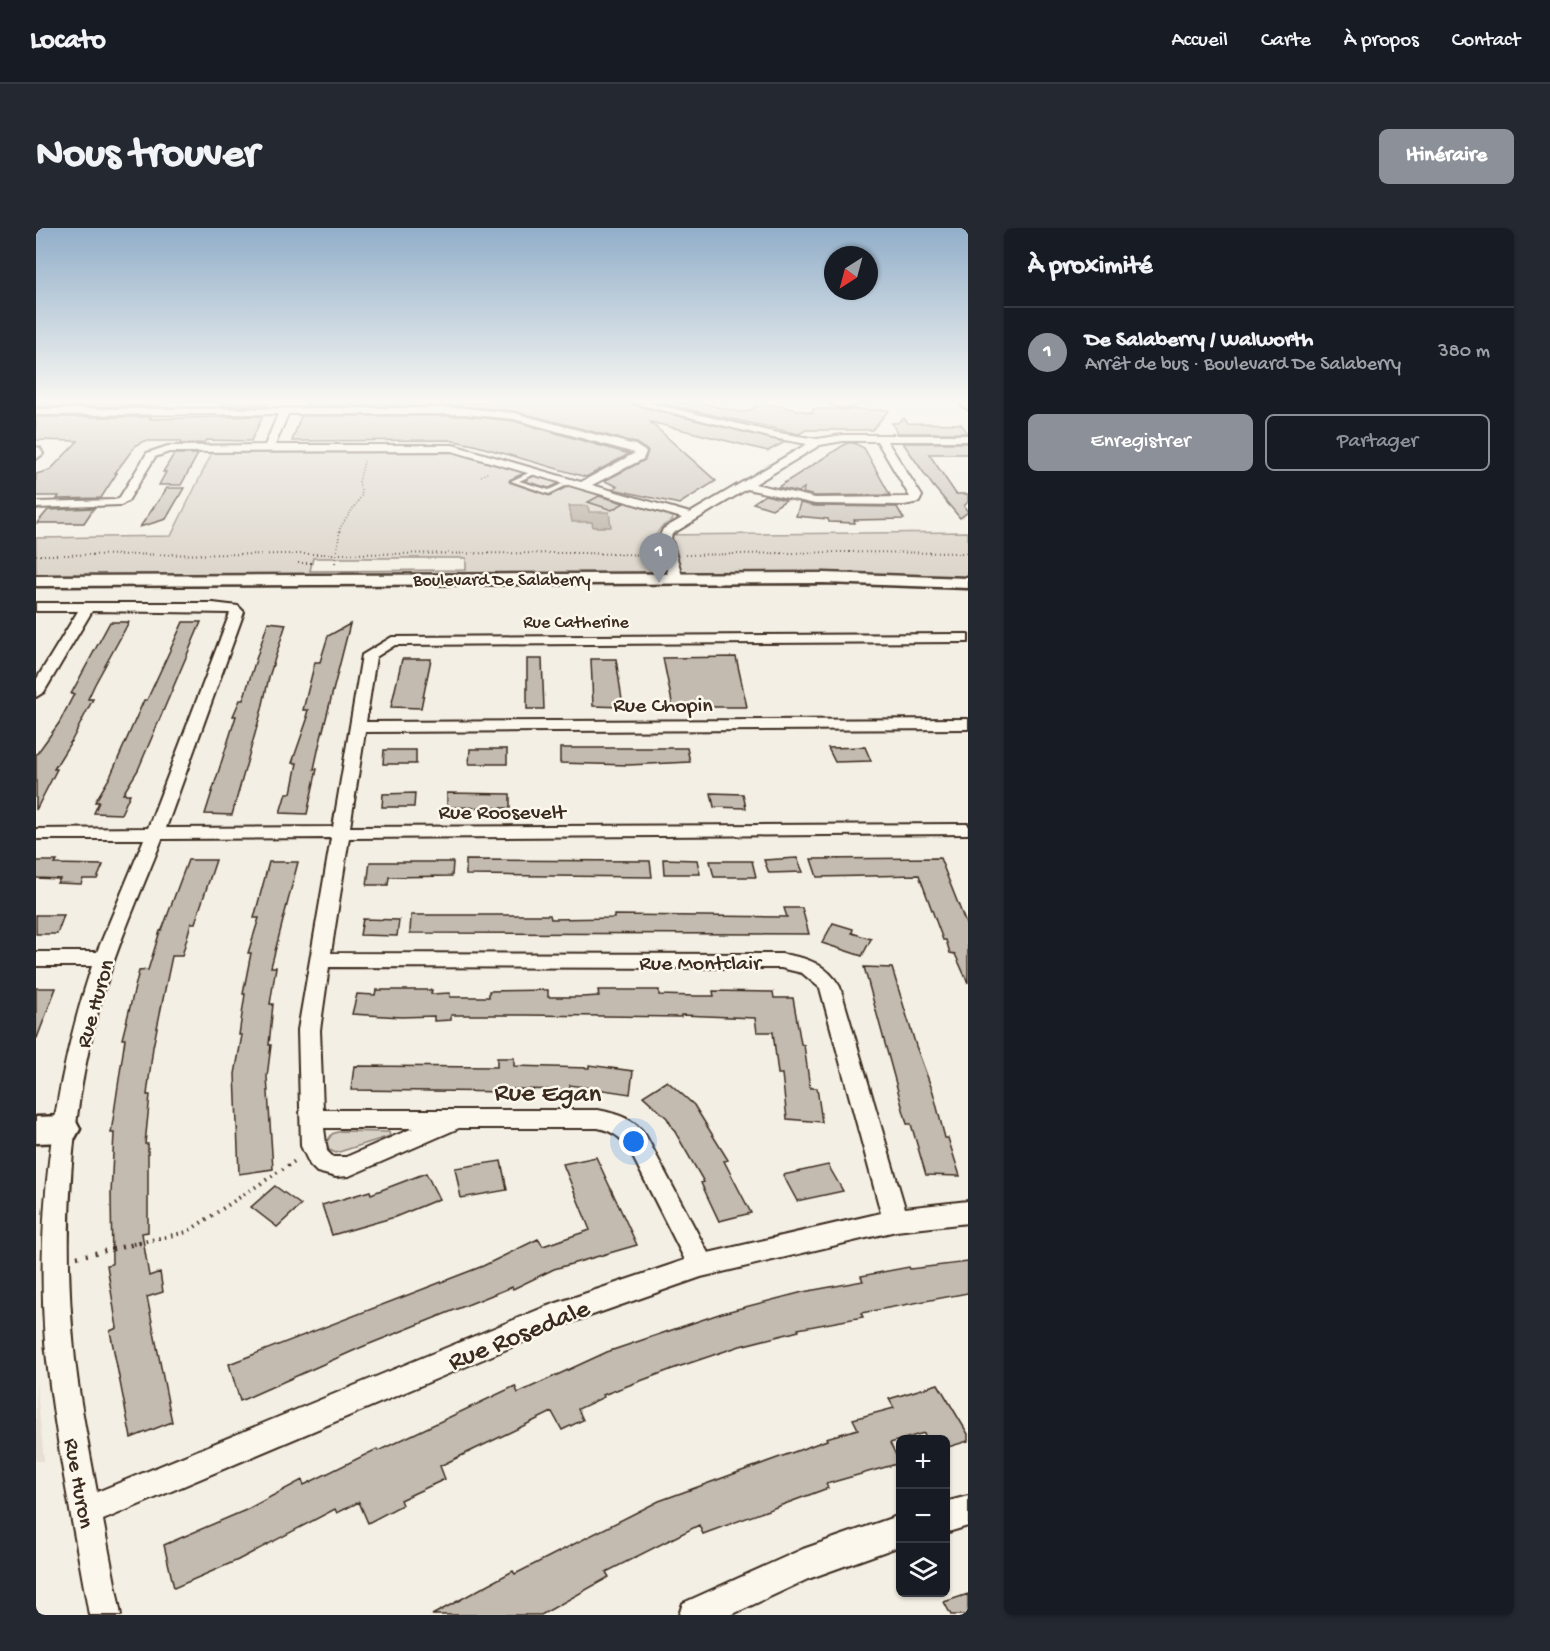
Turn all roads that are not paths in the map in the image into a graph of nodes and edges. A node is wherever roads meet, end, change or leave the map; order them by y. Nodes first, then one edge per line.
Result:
1 (142, 468) edge
2 (520, 468) edge
3 (618, 468) edge
4 (774, 468) edge
5 (898, 468) edge
6 (535, 472) junction
7 (570, 482) junction
8 (745, 485) junction
9 (583, 486) junction
10 (36, 505) edge
11 (691, 517) junction
12 (676, 579) junction
13 (36, 581) edge
14 (968, 583) edge
15 (36, 607) edge
16 (87, 608) junction
17 (968, 638) edge
18 (36, 692) edge
19 (968, 724) edge
20 (359, 727) junction
21 (967, 831) edge
22 (36, 834) edge
23 (155, 834) junction
24 (340, 834) junction
25 (36, 959) edge
26 (104, 959) junction
27 (319, 960) junction
28 (312, 1119) junction
29 (455, 1120) junction
30 (50, 1130) edge
31 (968, 1212) edge
32 (896, 1220) junction
33 (701, 1266) junction
34 (968, 1511) edge
35 (85, 1512) junction
36 (950, 1516) edge
37 (896, 1532) edge
38 (105, 1615) edge
39 (695, 1615) edge

1 - 10 street
2 - 6 street
3 - 9 street
4 - 8 street
5 - 8 street
6 - 7 street
6 - 7 lane
7 - 9 street
8 - 11 street
9 - 11 street
11 - 12 street
12 - 13 street, Boulevard De Salaberry
12 - 14 street, Boulevard De Salaberry
15 - 16 street, Rue Huron
16 - 18 street
16 - 23 street, Rue Huron
17 - 20 street, Rue Catherine
19 - 20 street, Rue Chopin
20 - 24 street, Rue Catherine
21 - 24 street, Rue Roosevelt
22 - 23 street, Rue Roosevelt
23 - 24 street, Rue Roosevelt
23 - 26 street, Rue Huron
24 - 27 street
25 - 26 street
26 - 30 street, Rue Huron
27 - 28 street
27 - 32 street, Rue Montclair
28 - 29 street, Rue Egan
28 - 29 street, Rue Egan
29 - 33 street, Rue Egan
30 - 35 street, Rue Huron
31 - 32 street, Rue Rosedale
32 - 33 street, Rue Rosedale
33 - 35 street, Rue Rosedale
34 - 36 street
35 - 38 street, Rue Huron
37 - 39 street

